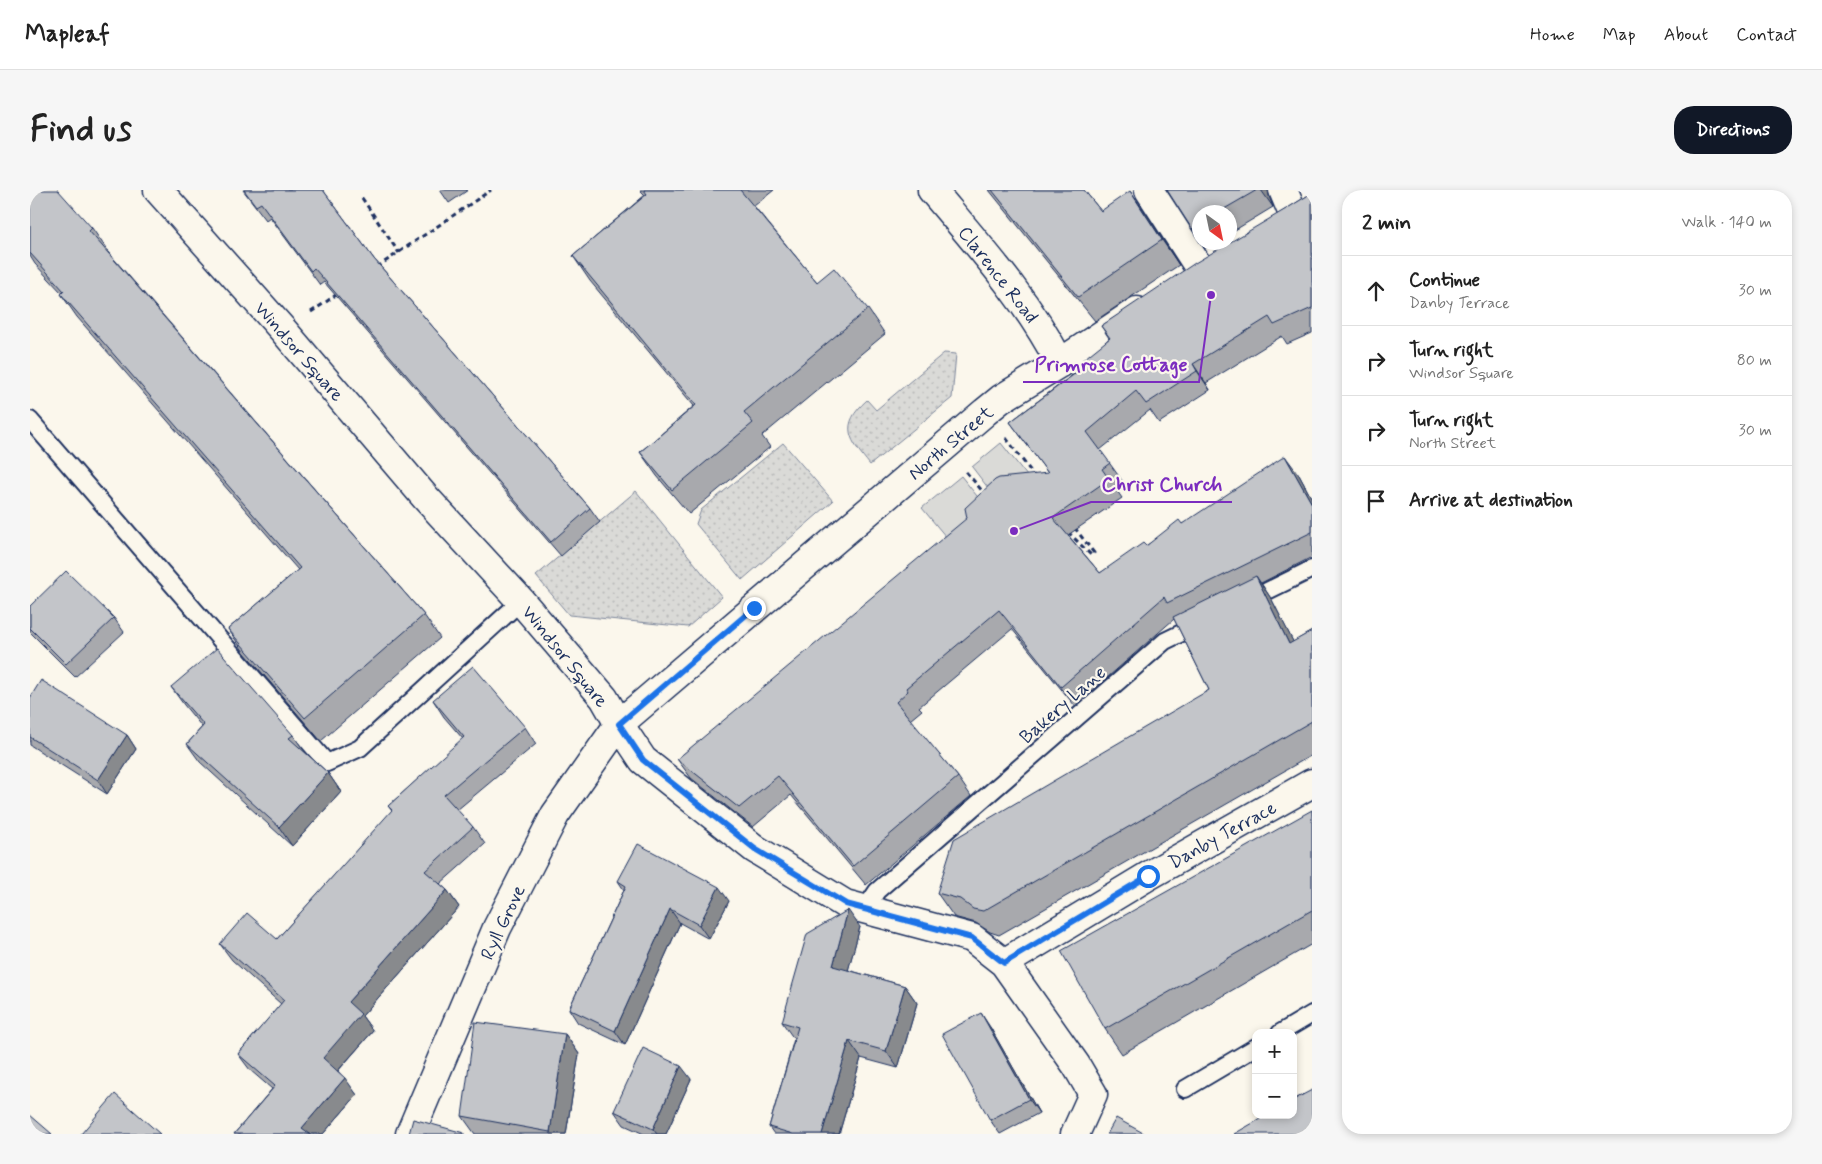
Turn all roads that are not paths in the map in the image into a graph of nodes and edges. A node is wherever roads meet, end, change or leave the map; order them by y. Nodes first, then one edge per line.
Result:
1 (158, 190) edge
2 (932, 190) edge
3 (1149, 190) edge
4 (1225, 254) edge
5 (1159, 296) edge
6 (1060, 363) junction
7 (30, 420) edge
8 (1312, 568) edge
9 (521, 601) junction
10 (1234, 607) edge
11 (1217, 616) edge
12 (619, 724) junction
13 (1312, 783) edge
14 (865, 909) junction
15 (1004, 963) junction
16 (1312, 1014) edge
17 (1287, 1029) edge
18 (1252, 1049) edge
19 (1185, 1088) dead end
20 (411, 1134) edge
21 (1075, 1134) edge

1 - 9 street, Windsor Square
2 - 6 street, Clarence Road
3 - 4 street
5 - 6 street, North Street
6 - 12 street, North Street
7 - 9 lane
8 - 10 lane
9 - 12 street, Windsor Square
11 - 14 lane, Bakery Lane
12 - 14 street, Windsor Square
12 - 20 street, Ryll Grove
13 - 15 street, Danby Terrace
14 - 15 street, Windsor Square
15 - 21 street, Windsor Square
16 - 17 lane
18 - 19 lane

